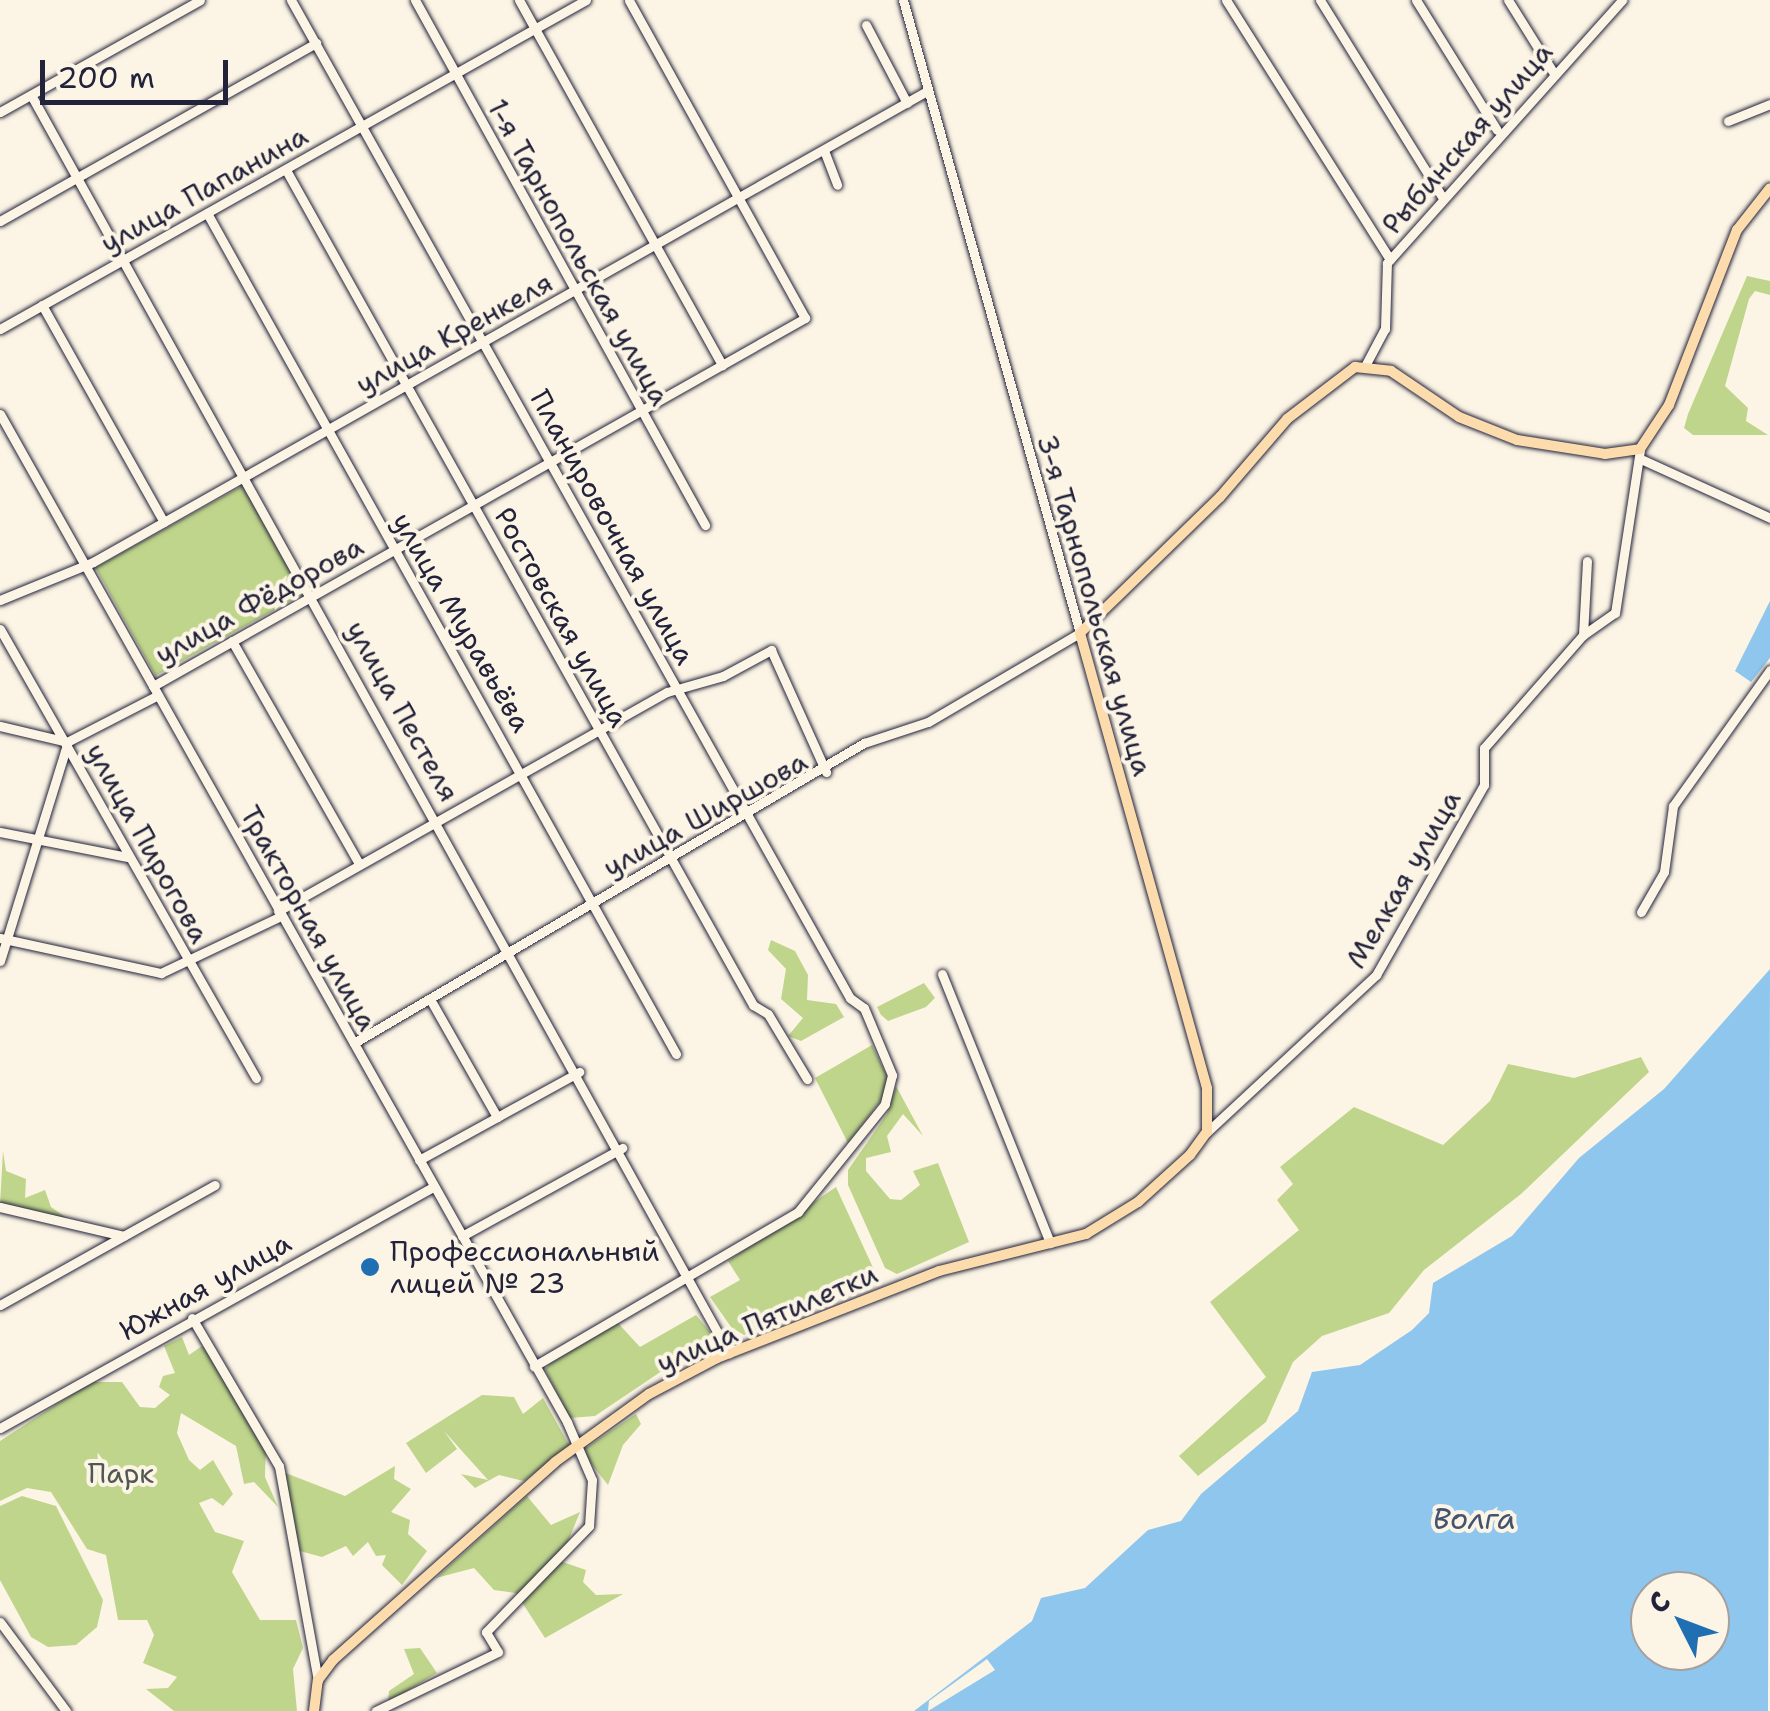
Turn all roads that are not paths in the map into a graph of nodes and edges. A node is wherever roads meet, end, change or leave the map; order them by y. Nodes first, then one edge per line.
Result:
1 (200, 0) edge
2 (291, 0) edge
3 (415, 0) edge
4 (519, 0) edge
5 (586, 0) edge
6 (629, 0) edge
7 (903, 0) edge
8 (1226, 0) edge
9 (1320, 0) edge
10 (1416, 0) edge
11 (1508, 0) edge
12 (1603, 0) edge
13 (1622, 0) edge
14 (1610, 12) junction
15 (866, 25) dead end
16 (535, 29) junction
17 (316, 43) junction
18 (1553, 72) junction
19 (456, 74) junction
20 (925, 92) junction
21 (31, 95) junction
22 (907, 103) junction
23 (1770, 104) edge
24 (0, 112) edge
25 (1728, 121) dead end
26 (363, 126) junction
27 (1498, 130) junction
28 (825, 153) junction
29 (286, 170) junction
30 (78, 177) junction
31 (837, 185) dead end
32 (1770, 188) edge
33 (1442, 196) junction
34 (738, 199) junction
35 (207, 213) junction
36 (0, 221) edge
37 (657, 244) junction
38 (124, 260) junction
39 (1389, 261) junction
40 (574, 292) junction
41 (42, 305) junction
42 (0, 329) edge
43 (483, 342) junction
44 (1366, 364) junction
45 (722, 365) junction
46 (406, 385) junction
47 (640, 411) junction
48 (0, 414) edge
49 (328, 431) junction
50 (1642, 454) junction
51 (550, 462) junction
52 (246, 476) junction
53 (473, 505) junction
54 (1770, 518) edge
55 (164, 522) junction
56 (704, 525) dead end
57 (395, 550) junction
58 (1587, 561) dead end
59 (84, 564) junction
60 (313, 596) junction
61 (0, 600) edge
62 (0, 629) edge
63 (1080, 633) junction
64 (1583, 634) junction
65 (232, 641) junction
66 (1770, 670) edge
67 (156, 690) junction
68 (677, 690) junction
69 (0, 726) edge
70 (600, 730) junction
71 (68, 742) junction
72 (826, 772) junction
73 (522, 773) junction
74 (749, 816) junction
75 (438, 821) junction
76 (0, 832) edge
77 (40, 841) junction
78 (128, 857) junction
79 (671, 859) junction
80 (358, 864) junction
81 (593, 903) junction
82 (1641, 912) dead end
83 (280, 914) junction
84 (4, 939) edge
85 (510, 951) junction
86 (0, 961) edge
87 (188, 964) junction
88 (942, 974) dead end
89 (430, 999) junction
90 (354, 1043) junction
91 (676, 1054) dead end
92 (579, 1072) junction
93 (256, 1078) dead end
94 (807, 1078) dead end
95 (497, 1117) junction
96 (1207, 1132) junction
97 (622, 1148) junction
98 (419, 1160) junction
99 (215, 1185) dead end
100 (433, 1186) junction
101 (0, 1207) edge
102 (124, 1236) junction
103 (462, 1236) junction
104 (1050, 1243) junction
105 (692, 1275) junction
106 (0, 1304) edge
107 (192, 1318) junction
108 (729, 1353) junction
109 (534, 1366) junction
110 (0, 1428) edge
111 (575, 1446) junction
112 (0, 1622) edge
113 (318, 1680) junction
114 (66, 1711) edge
115 (314, 1711) edge
116 (376, 1711) edge

1 - 21 street
2 - 17 street, Планировочная улица
3 - 19 street, 1-я Тарнопольская улица
4 - 16 street
5 - 16 street, улица Папанина
6 - 34 street
7 - 20 street, 3-я Тарнопольская улица
8 - 39 street
9 - 33 street
10 - 27 street
11 - 18 street
12 - 14 street
13 - 14 street, Рыбинская улица
14 - 18 street, Рыбинская улица
15 - 22 street
16 - 19 street, улица Папанина
16 - 37 street
17 - 26 street, Планировочная улица
17 - 30 street
18 - 27 street, Рыбинская улица
19 - 26 street, улица Папанина
19 - 40 street, 1-я Тарнопольская улица
20 - 22 street, улица Кренкеля
20 - 63 street, 3-я Тарнопольская улица
21 - 24 street
21 - 30 street, улица Пестеля
22 - 28 street, улица Кренкеля
23 - 25 street
26 - 29 street, улица Папанина
26 - 43 street, Планировочная улица
27 - 33 street, Рыбинская улица
28 - 31 street
28 - 34 street, улица Кренкеля
29 - 35 street, улица Папанина
29 - 46 street, Ростовская улица
30 - 36 street
30 - 38 street, улица Пестеля
32 - 50 main road
33 - 39 street, Рыбинская улица
34 - 37 street, улица Кренкеля
34 - 45 street, улица Фёдорова
35 - 38 street, улица Папанина
35 - 49 street, улица Муравьёва
37 - 40 street, улица Кренкеля
37 - 45 street
38 - 41 street, улица Папанина
38 - 52 street, улица Пестеля
39 - 44 street
40 - 43 street, улица Кренкеля
40 - 47 street, 1-я Тарнопольская улица
41 - 42 street, улица Папанина
41 - 55 street
43 - 46 street, улица Кренкеля
43 - 51 street, Планировочная улица
44 - 50 main road
44 - 63 main road
45 - 47 street, улица Фёдорова
46 - 49 street, улица Кренкеля
46 - 53 street, Ростовская улица
47 - 51 street, улица Фёдорова
47 - 56 street, 1-я Тарнопольская улица
48 - 59 street, Тракторная улица
49 - 52 street, улица Кренкеля
49 - 57 street, улица Муравьёва
50 - 54 street
50 - 64 street, Мелкая улица
51 - 53 street, улица Фёдорова
51 - 68 street, Планировочная улица
52 - 55 street, улица Кренкеля
52 - 60 street, улица Пестеля
53 - 57 street, улица Фёдорова
53 - 70 street, Ростовская улица
55 - 59 street, улица Кренкеля
57 - 60 street, улица Фёдорова
57 - 73 street, улица Муравьёва
58 - 64 street
59 - 61 street, улица Кренкеля
59 - 67 street, Тракторная улица
60 - 65 street, улица Фёдорова
60 - 75 street, улица Пестеля
62 - 71 street, улица Пирогова
63 - 72 street, улица Ширшова
63 - 96 main road, 3-я Тарнопольская улица
64 - 96 street, Мелкая улица
65 - 67 street, улица Фёдорова
65 - 80 street
66 - 82 street
67 - 71 street, улица Фёдорова
67 - 83 street, Тракторная улица
68 - 70 street
68 - 72 street
68 - 74 street, Планировочная улица
69 - 71 street
70 - 73 street
70 - 79 street, Ростовская улица
71 - 77 street
71 - 78 street, улица Пирогова
72 - 74 street, улица Ширшова
73 - 75 street
73 - 81 street, улица Муравьёва
74 - 79 street, улица Ширшова
74 - 105 street, Планировочная улица
75 - 80 street
75 - 85 street, улица Пестеля
76 - 77 street
77 - 78 street
77 - 84 street
78 - 87 street, улица Пирогова
79 - 81 street, улица Ширшова
79 - 94 street, Ростовская улица
80 - 83 street
81 - 85 street, улица Ширшова
81 - 91 street, улица Муравьёва
83 - 87 street
83 - 90 street, Тракторная улица
84 - 86 street
84 - 87 street
85 - 89 street, улица Ширшова
85 - 92 street, улица Пестеля
87 - 93 street, улица Пирогова
88 - 104 street
89 - 90 street, улица Ширшова
89 - 95 street
90 - 98 street, Тракторная улица
92 - 95 street
92 - 97 street, улица Пестеля
95 - 98 street
96 - 104 main road, улица Пятилетки
97 - 103 street
97 - 105 street, улица Пестеля
98 - 100 street, Тракторная улица
99 - 102 street
100 - 103 street, Тракторная улица
100 - 107 street, Южная улица
101 - 102 street
102 - 106 street
103 - 109 street, Тракторная улица
104 - 108 main road, улица Пятилетки
105 - 108 street, улица Пестеля
105 - 109 street
107 - 110 street, Южная улица
107 - 113 street
108 - 111 main road, улица Пятилетки
109 - 111 street, Тракторная улица
111 - 113 main road, улица Пятилетки
111 - 116 street, Тракторная улица
112 - 114 street
113 - 115 main road

